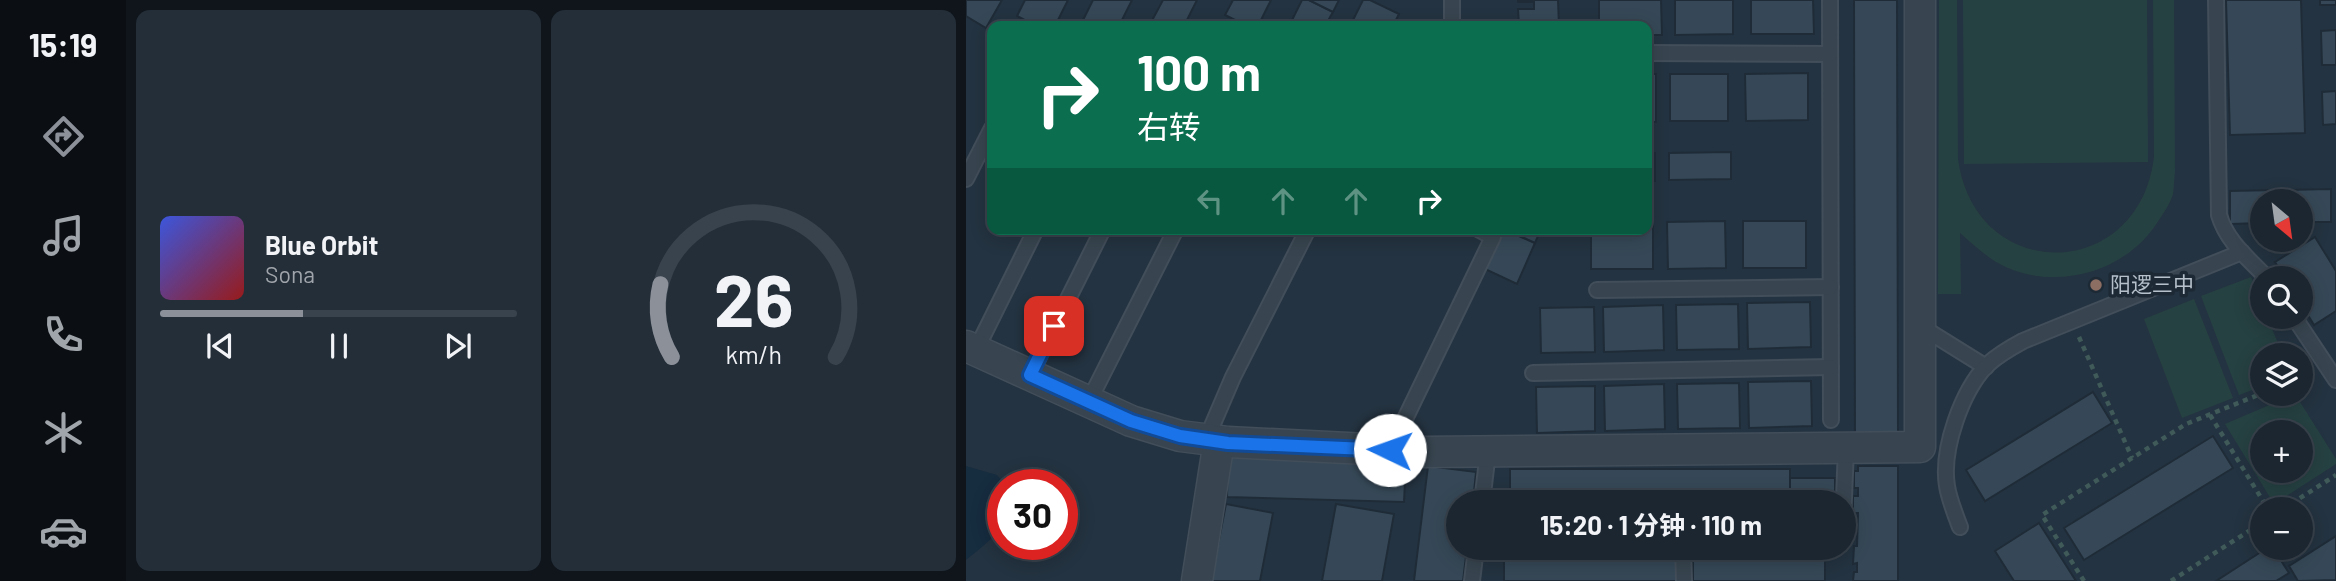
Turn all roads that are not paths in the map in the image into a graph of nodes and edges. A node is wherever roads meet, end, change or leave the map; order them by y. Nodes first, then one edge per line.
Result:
1 (1452, 0) edge
2 (1830, 0) edge
3 (1920, 0) edge
4 (2216, 0) edge
5 (1452, 21) edge
6 (1652, 53) edge
7 (1830, 54) junction
8 (987, 138) edge
9 (966, 179) edge
10 (1032, 235) edge
11 (1100, 235) edge
12 (1173, 235) edge
13 (1305, 235) edge
14 (1489, 235) edge
15 (2242, 251) junction
16 (2256, 266) edge
17 (1831, 287) junction
18 (1597, 290) dead end
19 (1920, 326) junction
20 (2302, 329) edge
21 (971, 348) edge
22 (1831, 367) junction
23 (1986, 367) junction
24 (1532, 373) dead end
25 (1030, 375) junction
26 (2336, 380) edge
27 (1089, 401) junction
28 (1831, 420) dead end
29 (1212, 440) junction
30 (1846, 448) junction
31 (1390, 450) junction
32 (1488, 452) junction
33 (1483, 490) edge
34 (1844, 490) edge
35 (1960, 527) dead end
36 (1475, 560) edge
37 (1683, 560) edge
38 (1197, 581) edge
39 (1472, 581) edge
40 (1684, 581) edge

1 - 5 lane
2 - 7 lane
3 - 19 street
4 - 15 lane
6 - 7 lane
7 - 17 lane
8 - 9 lane
10 - 21 lane
11 - 25 lane
12 - 27 lane
13 - 29 lane
14 - 31 lane
15 - 16 lane
15 - 23 lane
17 - 18 lane
17 - 22 lane
19 - 23 lane
19 - 30 street
20 - 26 lane
21 - 25 street
22 - 24 lane
22 - 28 lane
23 - 35 lane
25 - 27 street
27 - 29 street
29 - 31 street
29 - 38 street
30 - 32 street
30 - 34 lane
31 - 32 street
32 - 33 lane
36 - 39 lane
37 - 40 lane

